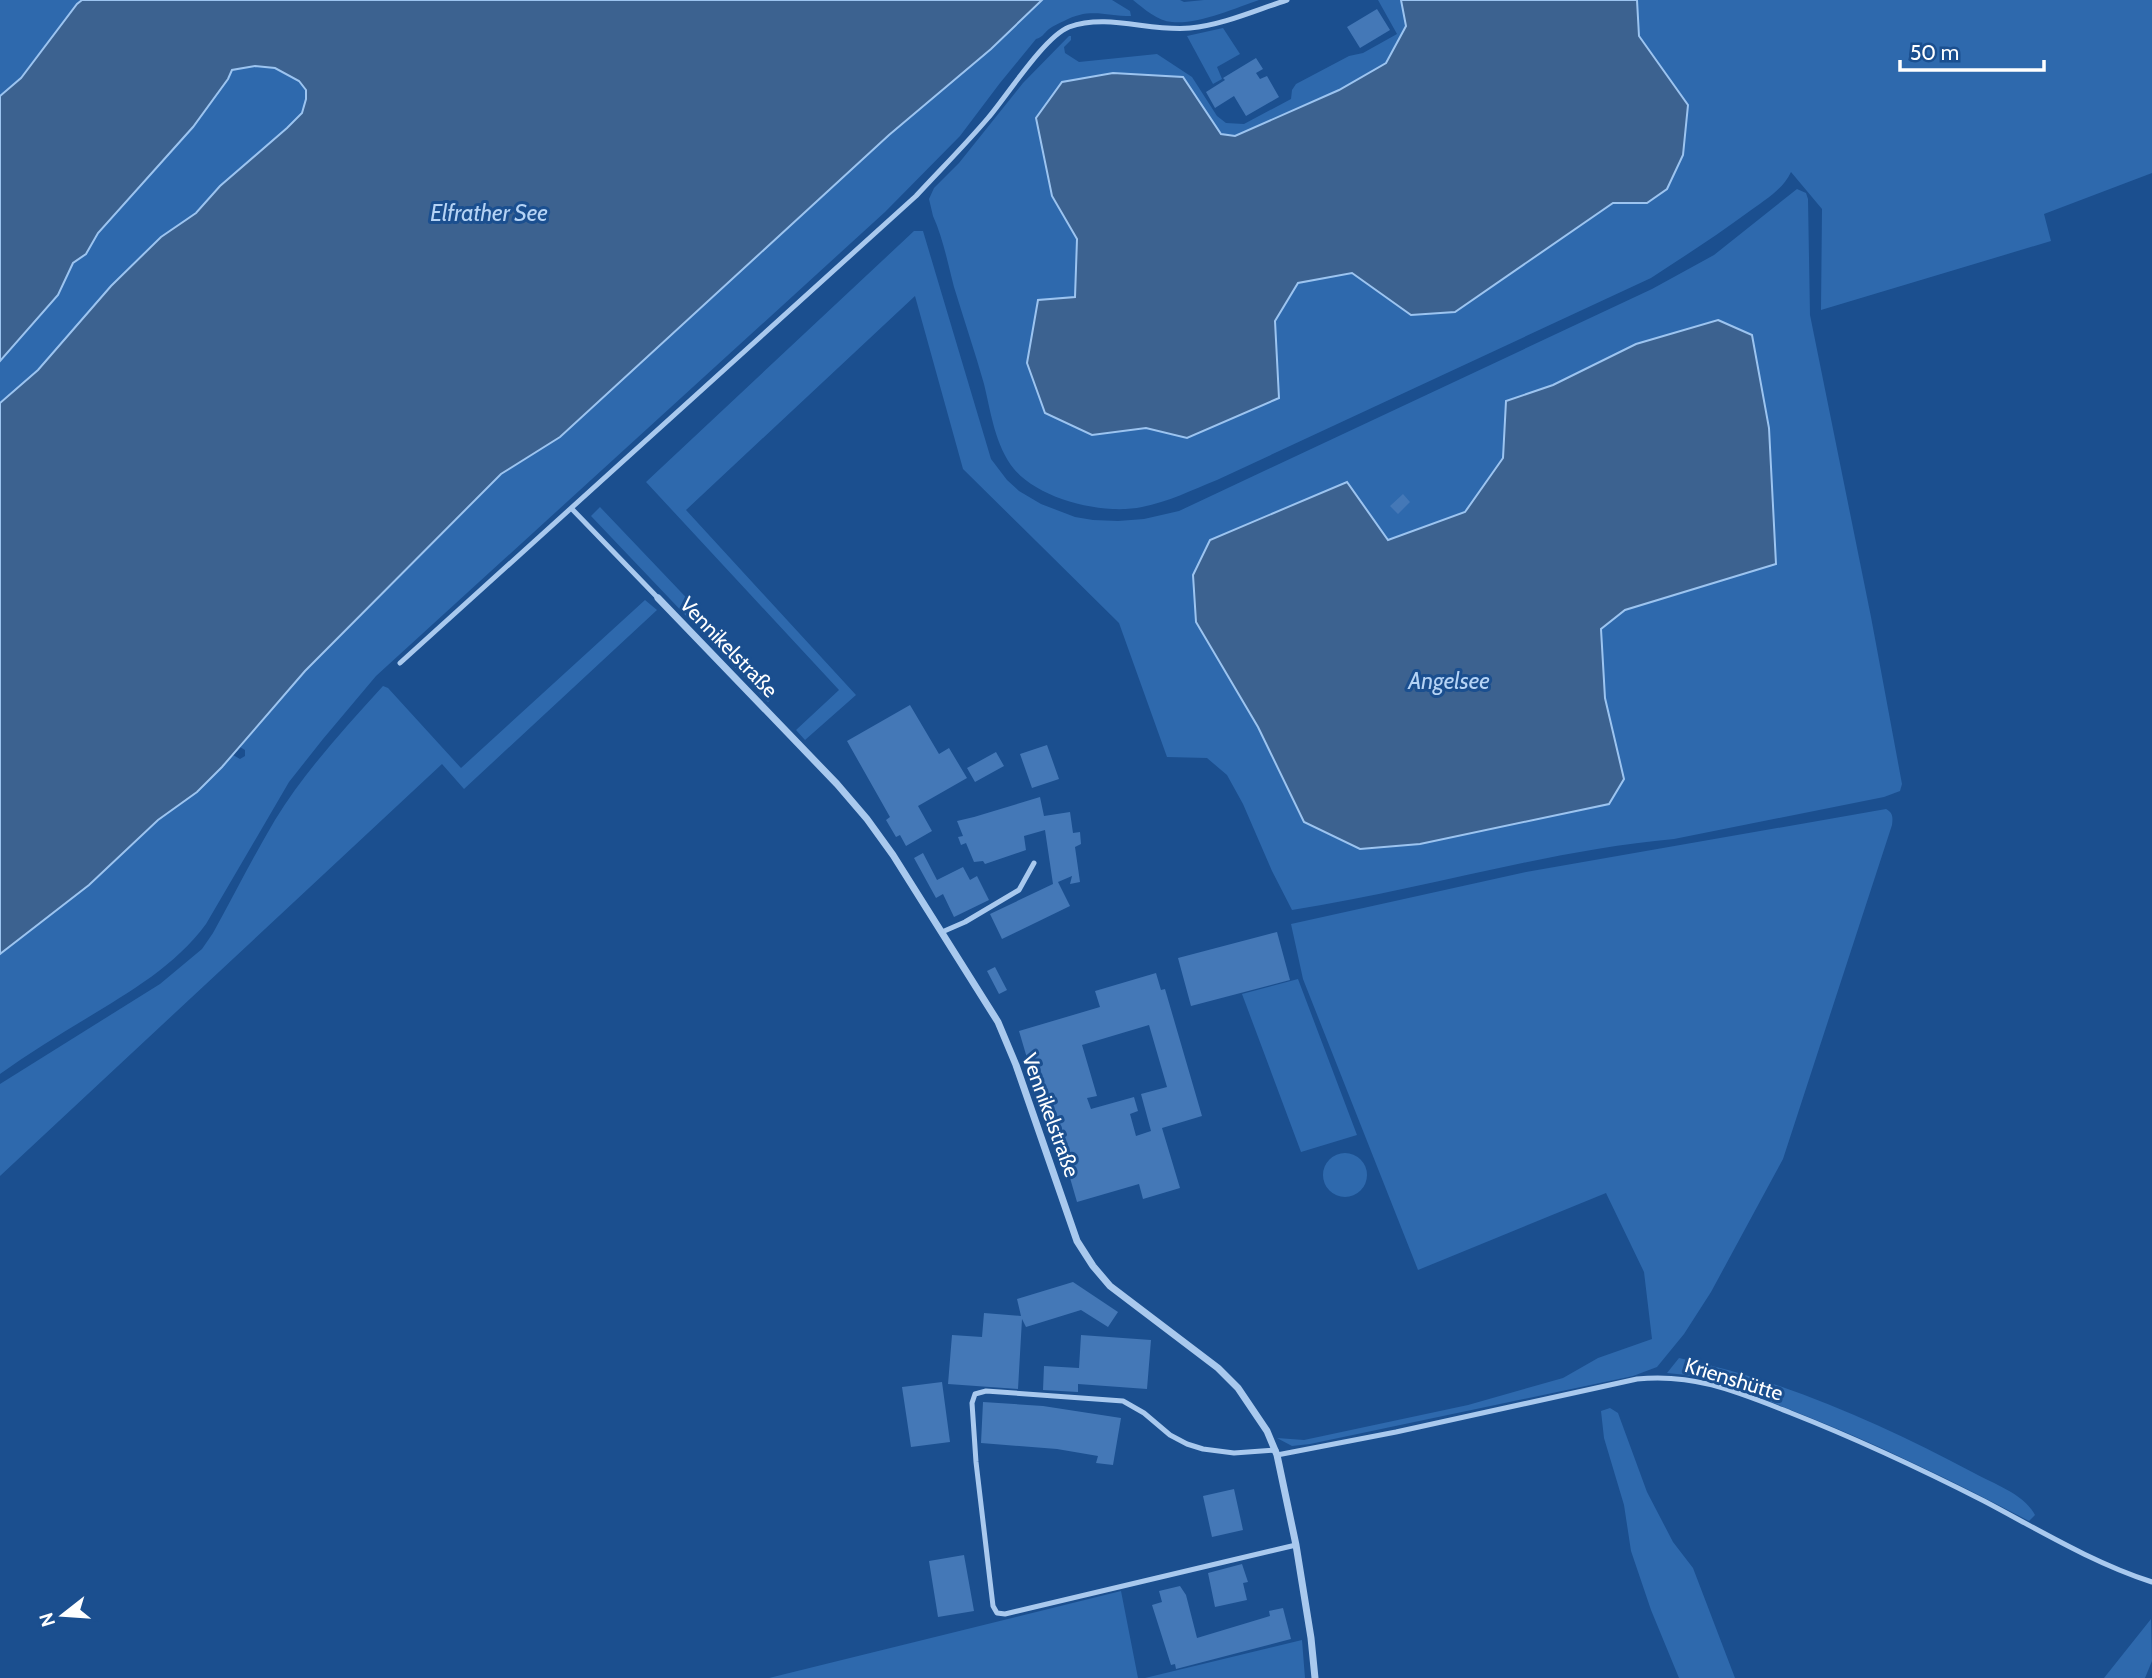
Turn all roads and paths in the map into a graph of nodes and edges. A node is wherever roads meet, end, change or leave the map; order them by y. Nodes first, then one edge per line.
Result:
1 (1287, 0) edge
2 (572, 509) junction
3 (658, 598) joint
4 (400, 663) dead end
5 (1034, 863) dead end
6 (942, 932) junction
7 (1277, 1453) junction
8 (1296, 1545) junction
9 (2152, 1582) edge
10 (1315, 1678) edge

1 - 2 lane
2 - 3 lane
2 - 4 lane
3 - 6 street, Vennikelstraße
5 - 6 lane
6 - 7 street, Vennikelstraße
7 - 8 street, Vennikelstraße
7 - 8 lane, Krienshütte
7 - 9 lane, Krienshütte
8 - 10 street, Vennikelstraße

